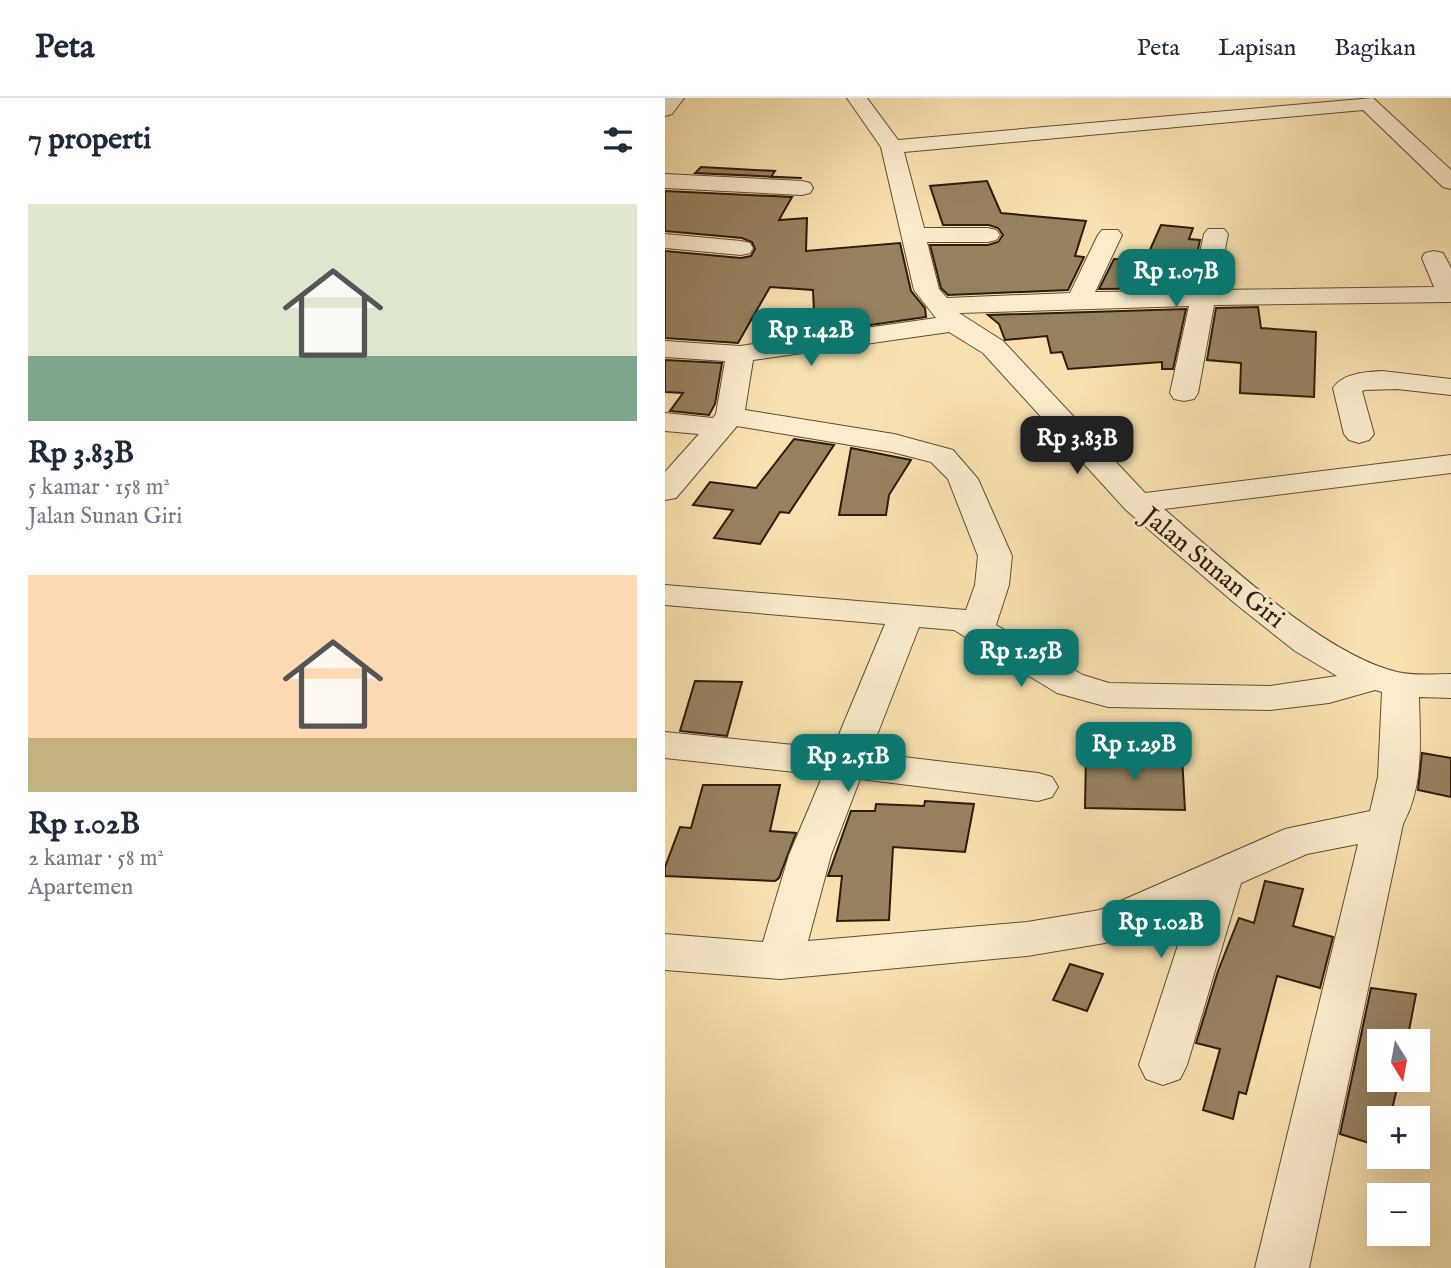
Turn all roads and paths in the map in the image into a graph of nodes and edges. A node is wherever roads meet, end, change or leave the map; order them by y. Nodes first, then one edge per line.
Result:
1 (676, 98) edge
2 (857, 98) edge
3 (665, 100) edge
4 (1364, 101) edge
5 (665, 110) edge
6 (892, 147) junction
7 (665, 181) edge
8 (1451, 182) edge
9 (802, 188) dead end
10 (1216, 234) dead end
11 (912, 235) junction
12 (988, 235) dead end
13 (1110, 235) dead end
14 (665, 241) edge
15 (741, 248) dead end
16 (1434, 258) dead end
17 (1451, 294) edge
18 (1202, 298) junction
19 (1079, 300) junction
20 (946, 314) junction
21 (665, 349) edge
22 (740, 354) junction
23 (1451, 387) edge
24 (1184, 393) dead end
25 (665, 422) edge
26 (725, 422) junction
27 (1359, 434) dead end
28 (1451, 464) edge
29 (665, 491) edge
30 (1137, 503) junction
31 (665, 595) edge
32 (907, 614) junction
33 (977, 628) junction
34 (1388, 681) junction
35 (1451, 686) edge
36 (665, 745) edge
37 (847, 764) junction
38 (1038, 787) dead end
39 (1383, 824) junction
40 (1222, 874) junction
41 (665, 952) edge
42 (780, 961) junction
43 (1163, 1065) dead end
44 (1282, 1268) edge

1 - 3 street
1 - 5 street
2 - 6 street
4 - 6 street
4 - 8 street
6 - 11 street
7 - 9 street
10 - 18 street
11 - 12 street
11 - 20 street
13 - 19 street
14 - 15 street
16 - 17 street
17 - 18 street
18 - 19 street
18 - 24 street
19 - 20 street
20 - 22 street
20 - 30 street, Jalan Sunan Giri
21 - 22 street
22 - 26 street
23 - 27 street
25 - 26 street
26 - 29 street
26 - 33 street
28 - 30 street
30 - 34 street, Jalan Sunan Giri
31 - 32 street
32 - 33 street
32 - 37 street
33 - 34 street
34 - 35 street, Jalan Sunan Giri
34 - 39 street
36 - 37 street
37 - 38 street
37 - 42 street
39 - 40 street
39 - 44 street
40 - 42 street
40 - 43 street
41 - 42 street

